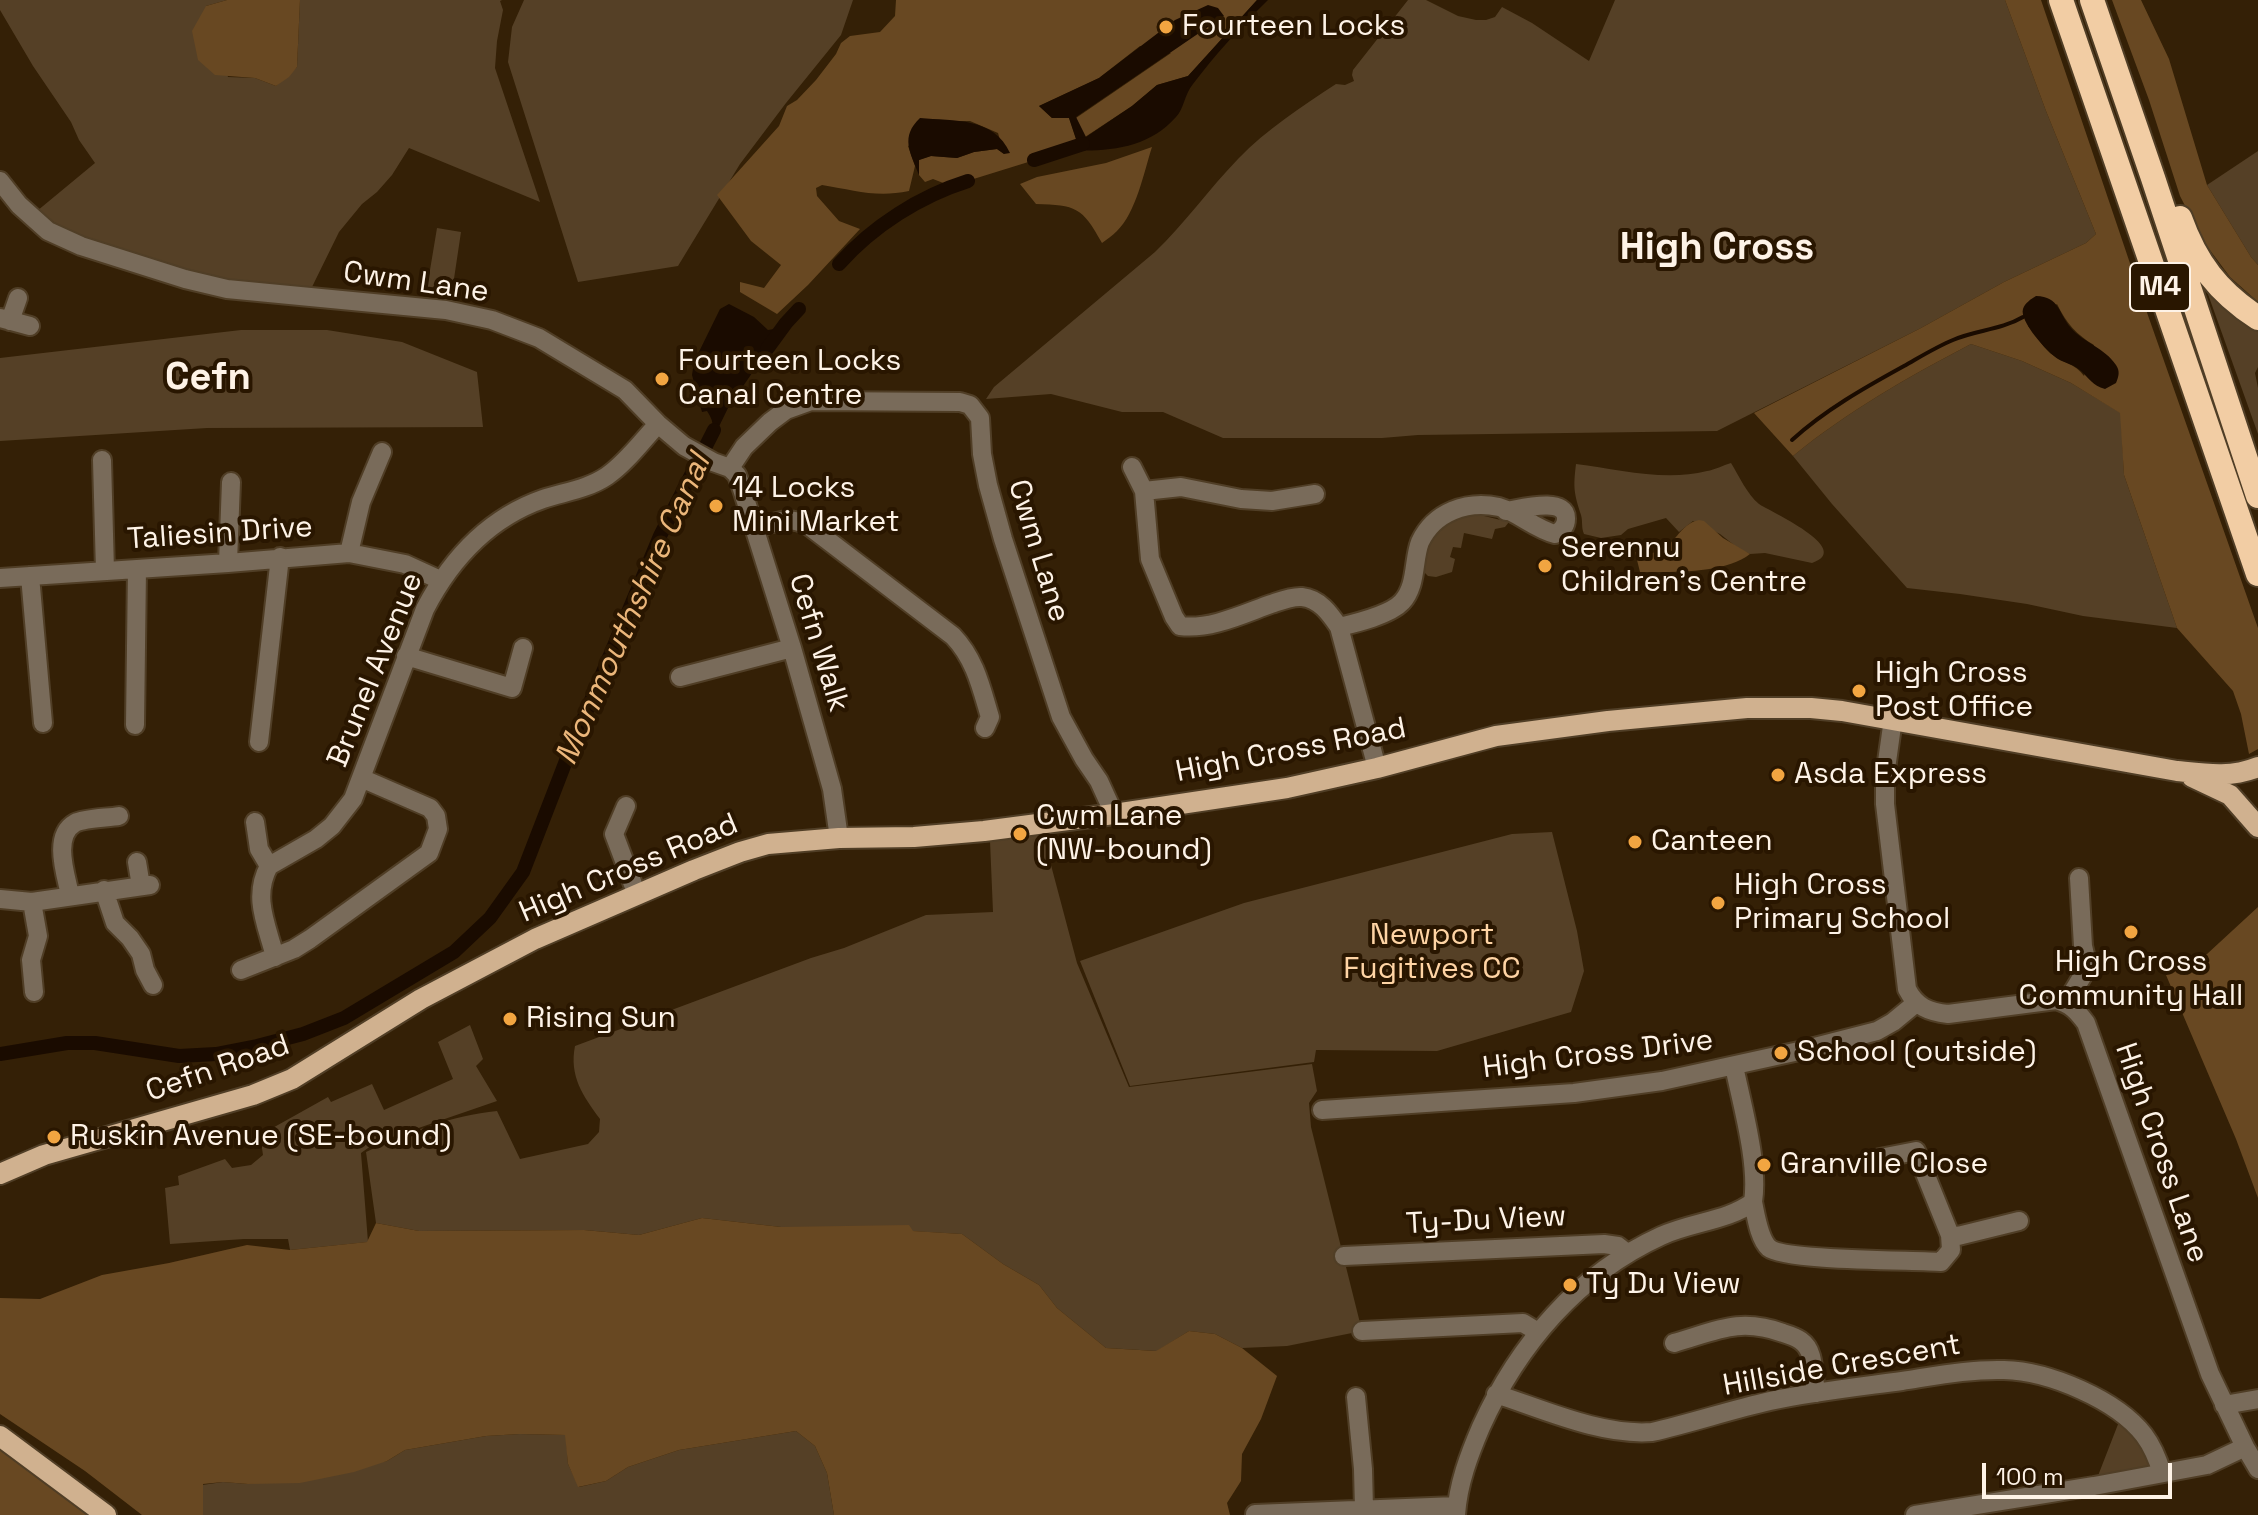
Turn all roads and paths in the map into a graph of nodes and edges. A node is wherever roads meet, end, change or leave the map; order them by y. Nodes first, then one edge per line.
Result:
1 (2061, 0) edge
2 (2092, 0) edge
3 (2099, 0) edge
4 (0, 181) edge
5 (18, 298) dead end
6 (2258, 318) edge
7 (5, 320) edge
8 (30, 326) dead end
9 (658, 424) junction
10 (382, 452) dead end
11 (102, 460) dead end
12 (1132, 467) dead end
13 (730, 468) junction
14 (231, 482) dead end
15 (1144, 491) junction
16 (1315, 494) dead end
17 (2258, 496) edge
18 (1506, 511) dead end
19 (754, 529) junction
20 (349, 553) junction
21 (280, 557) junction
22 (228, 563) junction
23 (137, 569) junction
24 (105, 571) junction
25 (2258, 574) edge
26 (30, 576) junction
27 (0, 578) edge
28 (440, 580) junction
29 (1339, 627) junction
30 (523, 648) dead end
31 (792, 648) junction
32 (406, 656) junction
33 (680, 677) dead end
34 (1893, 719) junction
35 (43, 723) dead end
36 (135, 725) dead end
37 (985, 728) dead end
38 (259, 742) dead end
39 (2258, 767) edge
40 (1377, 768) junction
41 (2177, 771) junction
42 (361, 778) junction
43 (626, 806) dead end
44 (1114, 814) junction
45 (119, 816) dead end
46 (255, 822) dead end
47 (2258, 827) edge
48 (839, 838) junction
49 (137, 862) dead end
50 (269, 866) junction
51 (2079, 878) dead end
52 (104, 890) junction
53 (70, 895) junction
54 (637, 895) junction
55 (0, 899) edge
56 (32, 902) junction
57 (275, 957) junction
58 (484, 965) joint
59 (241, 970) dead end
60 (153, 985) dead end
61 (34, 992) dead end
62 (1916, 1003) junction
63 (2066, 1003) junction
64 (1734, 1066) junction
65 (1322, 1110) dead end
66 (44, 1155) junction
67 (1880, 1158) dead end
68 (0, 1161) edge
69 (0, 1174) edge
70 (1753, 1202) junction
71 (2019, 1221) dead end
72 (1950, 1235) junction
73 (1627, 1253) junction
74 (1344, 1256) dead end
75 (1362, 1331) dead end
76 (1538, 1332) junction
77 (1674, 1343) dead end
78 (1816, 1393) junction
79 (1496, 1394) junction
80 (1356, 1397) dead end
81 (2258, 1399) edge
82 (2224, 1405) junction
83 (0, 1436) edge
84 (2245, 1447) junction
85 (2258, 1469) edge
86 (2162, 1473) junction
87 (1364, 1509) junction
88 (1456, 1510) edge
89 (1255, 1514) edge
90 (106, 1515) edge
91 (1915, 1515) edge

1 - 25 highway, M4
2 - 17 highway, M4
3 - 6 highway
4 - 9 street, Cwm Lane
5 - 7 street
7 - 8 street
9 - 13 street, Cwm Lane
9 - 28 street, Brunel Avenue
10 - 20 street
11 - 24 street
12 - 15 street
13 - 19 street, Cefn Walk
13 - 44 street, Cwm Lane
14 - 22 street
15 - 16 street
15 - 29 street
18 - 29 street
19 - 31 street, Cefn Walk
19 - 37 street
20 - 21 street, Taliesin Drive
20 - 28 street, Taliesin Drive
21 - 22 street, Taliesin Drive
21 - 38 street
22 - 23 street, Taliesin Drive
23 - 24 street, Taliesin Drive
23 - 36 street
24 - 26 street, Taliesin Drive
26 - 27 street, Taliesin Drive
26 - 35 street
28 - 32 street, Brunel Avenue
29 - 40 street
30 - 32 street
31 - 33 street
31 - 48 street, Cefn Walk
32 - 42 street, Brunel Avenue
34 - 40 main road, High Cross Road
34 - 41 main road, High Cross Road
34 - 62 street
39 - 41 main road
40 - 44 main road, High Cross Road
41 - 47 main road
42 - 50 street, Brunel Avenue
42 - 57 street
43 - 54 street
44 - 48 main road, High Cross Road
45 - 53 street
46 - 50 street
48 - 54 main road, High Cross Road
49 - 52 street
50 - 57 street
51 - 63 street
52 - 53 street
52 - 60 street
53 - 56 street
54 - 58 main road, High Cross Road
55 - 56 street
56 - 61 street
57 - 59 street
58 - 66 main road, Cefn Road
62 - 63 street
62 - 64 street, High Cross Drive
63 - 82 street, High Cross Lane
64 - 65 street, High Cross Drive
64 - 70 street
66 - 68 main road, Cefn Road
66 - 69 main road, Cefn Road
67 - 72 street
70 - 72 street
70 - 73 street
71 - 72 street
73 - 74 street, Ty-Du View
73 - 76 street
75 - 76 street
76 - 79 street
77 - 78 street
78 - 79 street, Hillside Crescent
78 - 86 street, Hillside Crescent
79 - 88 street
80 - 87 street
81 - 82 street
82 - 84 street, High Cross Lane
83 - 90 main road
84 - 85 street, High Cross Lane
84 - 86 street
86 - 91 street
87 - 88 street
87 - 89 street

